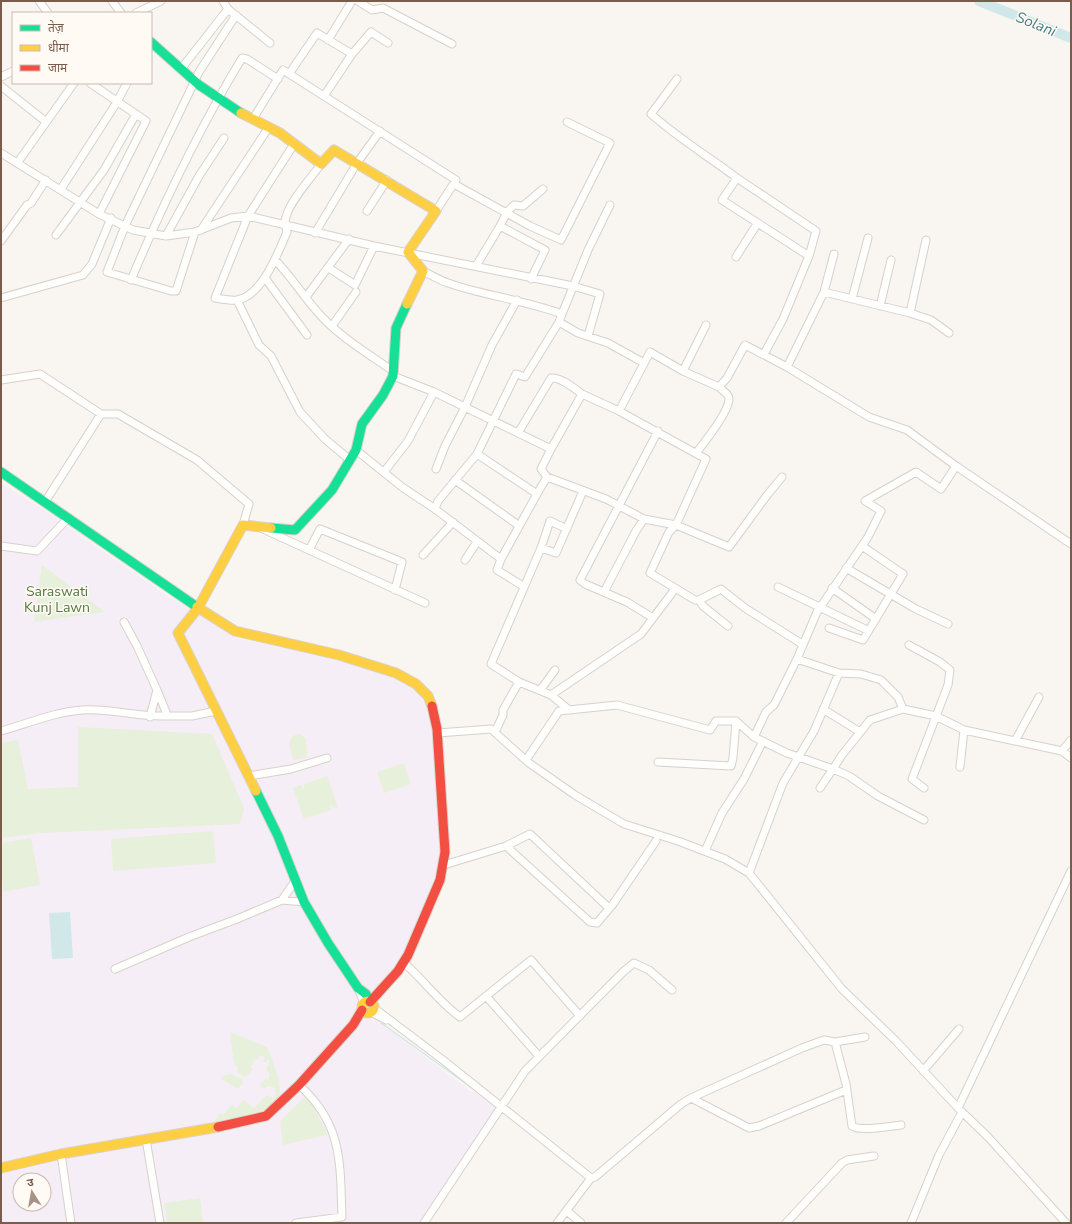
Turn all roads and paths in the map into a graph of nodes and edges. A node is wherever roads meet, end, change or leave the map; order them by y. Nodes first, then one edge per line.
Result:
1 (39, 1) edge
2 (112, 1) edge
3 (223, 1) edge
4 (352, 1) edge
5 (358, 1) edge
6 (156, 2) edge
7 (228, 9) junction
8 (47, 12) edge
9 (120, 12) edge
10 (138, 12) edge
11 (236, 15) junction
12 (328, 40) junction
13 (152, 43) edge
14 (270, 43) dead end
15 (388, 43) dead end
16 (452, 44) dead end
17 (352, 54) junction
18 (181, 68) junction
19 (12, 72) edge
20 (289, 74) junction
21 (1, 77) edge
22 (278, 79) junction
23 (677, 80) dead end
24 (196, 82) junction
25 (73, 84) edge
26 (91, 84) edge
27 (126, 84) edge
28 (1, 86) edge
29 (324, 96) junction
30 (218, 98) junction
31 (117, 102) junction
32 (136, 114) junction
33 (253, 119) junction
34 (45, 121) junction
35 (567, 122) dead end
36 (269, 127) junction
37 (380, 131) junction
38 (224, 138) dead end
39 (294, 144) junction
40 (1, 153) edge
41 (18, 162) junction
42 (357, 163) junction
43 (321, 164) junction
44 (737, 178) junction
45 (46, 180) junction
46 (387, 180) junction
47 (454, 184) junction
48 (61, 189) junction
49 (543, 189) dead end
50 (81, 202) junction
51 (610, 205) dead end
52 (367, 210) dead end
53 (436, 211) junction
54 (507, 212) junction
55 (99, 214) junction
56 (248, 216) junction
57 (111, 218) junction
58 (757, 224) junction
59 (125, 226) junction
60 (286, 226) junction
61 (500, 226) junction
62 (198, 231) junction
63 (151, 233) junction
64 (314, 233) junction
65 (56, 235) dead end
66 (166, 236) junction
67 (868, 238) dead end
68 (349, 239) junction
69 (926, 240) dead end
70 (1, 241) edge
71 (374, 246) junction
72 (408, 252) junction
73 (834, 254) dead end
74 (809, 256) junction
75 (736, 257) dead end
76 (275, 260) junction
77 (891, 260) dead end
78 (476, 266) junction
79 (329, 268) junction
80 (423, 271) junction
81 (265, 278) junction
82 (531, 279) junction
83 (131, 280) junction
84 (572, 286) junction
85 (356, 292) dead end
86 (824, 292) junction
87 (306, 297) junction
88 (1, 298) edge
89 (852, 299) junction
90 (237, 300) junction
91 (517, 300) junction
92 (880, 306) junction
93 (910, 313) junction
94 (562, 314) junction
95 (559, 322) junction
96 (706, 325) dead end
97 (332, 326) junction
98 (949, 333) dead end
99 (307, 335) dead end
100 (588, 336) junction
101 (764, 354) junction
102 (644, 363) junction
103 (787, 367) junction
104 (683, 371) junction
105 (393, 373) junction
106 (1, 380) edge
107 (719, 387) junction
108 (434, 392) junction
109 (582, 394) junction
110 (465, 407) junction
111 (619, 410) junction
112 (101, 414) junction
113 (494, 421) junction
114 (658, 431) junction
115 (518, 433) junction
116 (356, 450) junction
117 (551, 450) junction
118 (696, 453) junction
119 (477, 454) junction
120 (350, 460) junction
121 (956, 466) junction
122 (436, 469) dead end
123 (1, 472) edge
124 (384, 472) junction
125 (547, 477) junction
126 (782, 477) dead end
127 (455, 480) junction
128 (583, 491) junction
129 (537, 494) junction
130 (45, 502) junction
131 (620, 506) junction
132 (435, 509) junction
133 (68, 518) junction
134 (644, 519) junction
135 (453, 522) junction
136 (243, 525) junction
137 (518, 525) junction
138 (257, 526) junction
139 (676, 526) junction
140 (567, 529) junction
141 (477, 542) junction
142 (1071, 544) edge
143 (1, 546) edge
144 (862, 546) junction
145 (541, 548) junction
146 (309, 550) junction
147 (423, 555) dead end
148 (465, 560) dead end
149 (501, 560) junction
150 (846, 568) junction
151 (523, 586) junction
152 (778, 587) dead end
153 (832, 588) junction
154 (675, 589) junction
155 (395, 590) junction
156 (604, 592) junction
157 (892, 593) junction
158 (699, 600) junction
159 (425, 603) dead end
160 (820, 607) junction
161 (198, 608) junction
162 (653, 618) junction
163 (876, 619) junction
164 (124, 622) dead end
165 (948, 624) dead end
166 (728, 626) dead end
167 (829, 628) dead end
168 (867, 630) junction
169 (802, 644) junction
170 (910, 645) dead end
171 (797, 659) junction
172 (555, 670) dead end
173 (839, 673) junction
174 (519, 682) junction
175 (541, 689) junction
176 (157, 690) junction
177 (551, 695) junction
178 (1039, 697) dead end
179 (823, 709) junction
180 (903, 709) junction
181 (569, 710) junction
182 (216, 711) junction
183 (165, 716) junction
184 (936, 716) junction
185 (150, 717) junction
186 (736, 721) junction
187 (964, 730) junction
188 (1, 731) edge
189 (496, 732) junction
190 (860, 732) junction
191 (438, 733) junction
192 (754, 737) junction
193 (1071, 740) edge
194 (763, 741) junction
195 (1015, 741) junction
196 (1062, 751) junction
197 (798, 757) junction
198 (327, 758) dead end
199 (1071, 758) edge
200 (526, 760) junction
201 (658, 762) dead end
202 (960, 767) dead end
203 (834, 768) junction
204 (249, 776) junction
205 (820, 788) dead end
206 (924, 788) dead end
207 (924, 820) dead end
208 (656, 841) dead end
209 (506, 846) junction
210 (705, 851) junction
211 (444, 865) junction
212 (1071, 871) edge
213 (749, 873) junction
214 (295, 881) junction
215 (282, 900) junction
216 (304, 902) junction
217 (609, 908) junction
218 (404, 963) junction
219 (115, 969) dead end
220 (672, 990) dead end
221 (486, 996) junction
222 (369, 1007) junction
223 (580, 1016) junction
224 (959, 1030) dead end
225 (865, 1037) dead end
226 (835, 1042) junction
227 (538, 1055) junction
228 (923, 1071) junction
229 (299, 1085) junction
230 (846, 1090) junction
231 (691, 1098) junction
232 (502, 1106) junction
233 (960, 1110) junction
234 (901, 1125) dead end
235 (146, 1139) junction
236 (62, 1154) junction
237 (874, 1156) dead end
238 (1, 1168) edge
239 (590, 1178) junction
240 (567, 1211) junction
241 (342, 1220) edge
242 (72, 1223) edge
243 (160, 1223) edge
244 (296, 1223) edge
245 (424, 1223) edge
246 (557, 1223) edge
247 (581, 1223) edge
248 (786, 1223) edge
249 (911, 1223) edge
250 (1066, 1223) edge

1 - 8 street
2 - 9 street
3 - 7 street
4 - 12 street
5 - 16 street
6 - 10 street
7 - 11 street
7 - 18 street
11 - 14 street
11 - 24 street
12 - 17 street
12 - 20 street
13 - 18 street
15 - 17 street
17 - 29 street
18 - 24 street
19 - 21 street
20 - 22 street
20 - 29 street
22 - 30 street
22 - 33 street
23 - 44 street
24 - 30 street
24 - 59 street
25 - 34 street
26 - 31 street
27 - 31 street
28 - 34 street
29 - 37 street
30 - 33 street
30 - 63 street
31 - 32 street
31 - 48 street
32 - 50 street
32 - 55 street
33 - 36 street
34 - 41 street
35 - 54 street
36 - 39 street
36 - 62 street
37 - 42 street
37 - 47 street
38 - 66 street
39 - 43 street
39 - 56 street
40 - 41 street
41 - 45 street
42 - 43 street
42 - 46 street
42 - 64 street
43 - 60 street
44 - 58 street
44 - 74 street
45 - 48 street
45 - 70 street
46 - 52 street
46 - 53 street
47 - 53 street
47 - 54 street
48 - 50 street
49 - 54 street
50 - 55 street
50 - 65 street
51 - 84 street
53 - 72 street
54 - 61 street
55 - 57 street
56 - 60 street
56 - 62 street
56 - 90 street
57 - 59 street
57 - 88 street
58 - 74 street
58 - 75 street
59 - 63 street
59 - 83 street
60 - 64 street
60 - 76 street
61 - 78 street
61 - 82 street
62 - 66 street
62 - 83 street
63 - 66 street
63 - 83 street
64 - 68 street
67 - 89 street
68 - 71 street
68 - 79 street
69 - 93 street
71 - 72 street
71 - 79 street
72 - 78 street
72 - 80 street
73 - 86 street
74 - 101 street
76 - 81 street
76 - 87 street
77 - 92 street
78 - 82 street
79 - 87 street
80 - 91 street
80 - 105 street
81 - 90 street
81 - 99 street
82 - 84 street
84 - 94 street
84 - 100 street
85 - 97 street
86 - 89 street
86 - 103 street
87 - 97 street
89 - 92 street
90 - 120 street
91 - 94 street
91 - 110 street
92 - 93 street
93 - 98 street
94 - 95 street
95 - 100 street
95 - 113 street
96 - 104 street
97 - 105 street
100 - 102 street
101 - 103 street
101 - 107 street
102 - 104 street
102 - 111 street
103 - 121 street
104 - 107 street
105 - 108 street
105 - 116 street
106 - 112 street
107 - 118 street
108 - 110 street
108 - 124 street
109 - 111 street
109 - 115 street
109 - 117 street
110 - 113 street
110 - 122 street
111 - 114 street
112 - 130 street
112 - 136 street
113 - 115 street
113 - 119 street
114 - 118 street
114 - 131 street
115 - 117 street
116 - 120 street
116 - 124 street
117 - 125 street
118 - 139 street
119 - 127 street
119 - 129 street
120 - 138 street
121 - 142 street
121 - 144 street
123 - 130 street
124 - 132 street
125 - 128 street
125 - 129 street
126 - 139 street
127 - 132 street
127 - 137 street
128 - 131 street
128 - 140 street
129 - 137 street
130 - 133 street
131 - 134 street
131 - 156 street
132 - 135 street
133 - 143 street
133 - 161 street
134 - 139 street
134 - 156 street
135 - 141 street
135 - 147 street
136 - 138 street
136 - 161 street
137 - 149 street
138 - 146 street
139 - 154 street
140 - 145 street
140 - 145 street
141 - 148 street
141 - 149 street
144 - 150 street
144 - 157 street
145 - 151 street
146 - 155 street
146 - 155 street
149 - 151 street
150 - 153 street
150 - 157 street
151 - 174 street
152 - 160 street
153 - 160 street
153 - 163 street
154 - 158 street
154 - 162 street
155 - 159 street
156 - 162 street
157 - 163 street
157 - 165 street
158 - 166 street
158 - 169 street
160 - 168 street
160 - 169 street
161 - 182 street
161 - 191 street
162 - 177 street
163 - 168 street
164 - 176 street
167 - 168 street
169 - 171 street
170 - 184 street
171 - 173 street
171 - 192 street
172 - 175 street
173 - 179 street
173 - 180 street
174 - 175 street
174 - 189 street
175 - 177 street
176 - 183 street
176 - 185 street
177 - 181 street
178 - 195 street
179 - 190 street
179 - 197 street
180 - 184 street
180 - 190 street
181 - 186 street
181 - 200 street
182 - 183 street
182 - 204 street
183 - 185 street
184 - 187 street
184 - 206 street
185 - 188 street
186 - 192 street
186 - 201 street
187 - 195 street
187 - 202 street
189 - 191 street
189 - 200 street
190 - 203 street
191 - 211 street
192 - 194 street
193 - 196 street
194 - 197 street
194 - 210 street
195 - 196 street
196 - 199 street
197 - 203 street
197 - 213 street
198 - 204 street
200 - 210 street
203 - 205 street
203 - 207 street
204 - 214 street
208 - 217 street
209 - 211 street
209 - 217 street
209 - 217 street
210 - 213 street
211 - 218 street
212 - 233 street
213 - 228 street
214 - 215 street
214 - 216 street
215 - 216 street
215 - 219 street
216 - 222 street
218 - 221 street
218 - 222 street
220 - 223 street
221 - 223 street
221 - 227 street
222 - 229 street
222 - 232 street
223 - 227 street
224 - 228 street
225 - 226 street
226 - 230 street
226 - 231 street
227 - 232 street
228 - 233 street
229 - 235 street
229 - 241 street
230 - 231 street
230 - 234 street
231 - 239 street
232 - 239 street
232 - 245 street
233 - 249 street
233 - 250 street
235 - 236 street
235 - 243 street
236 - 238 street
236 - 242 street
237 - 248 street
239 - 240 street
240 - 246 street
240 - 247 street
241 - 244 street

